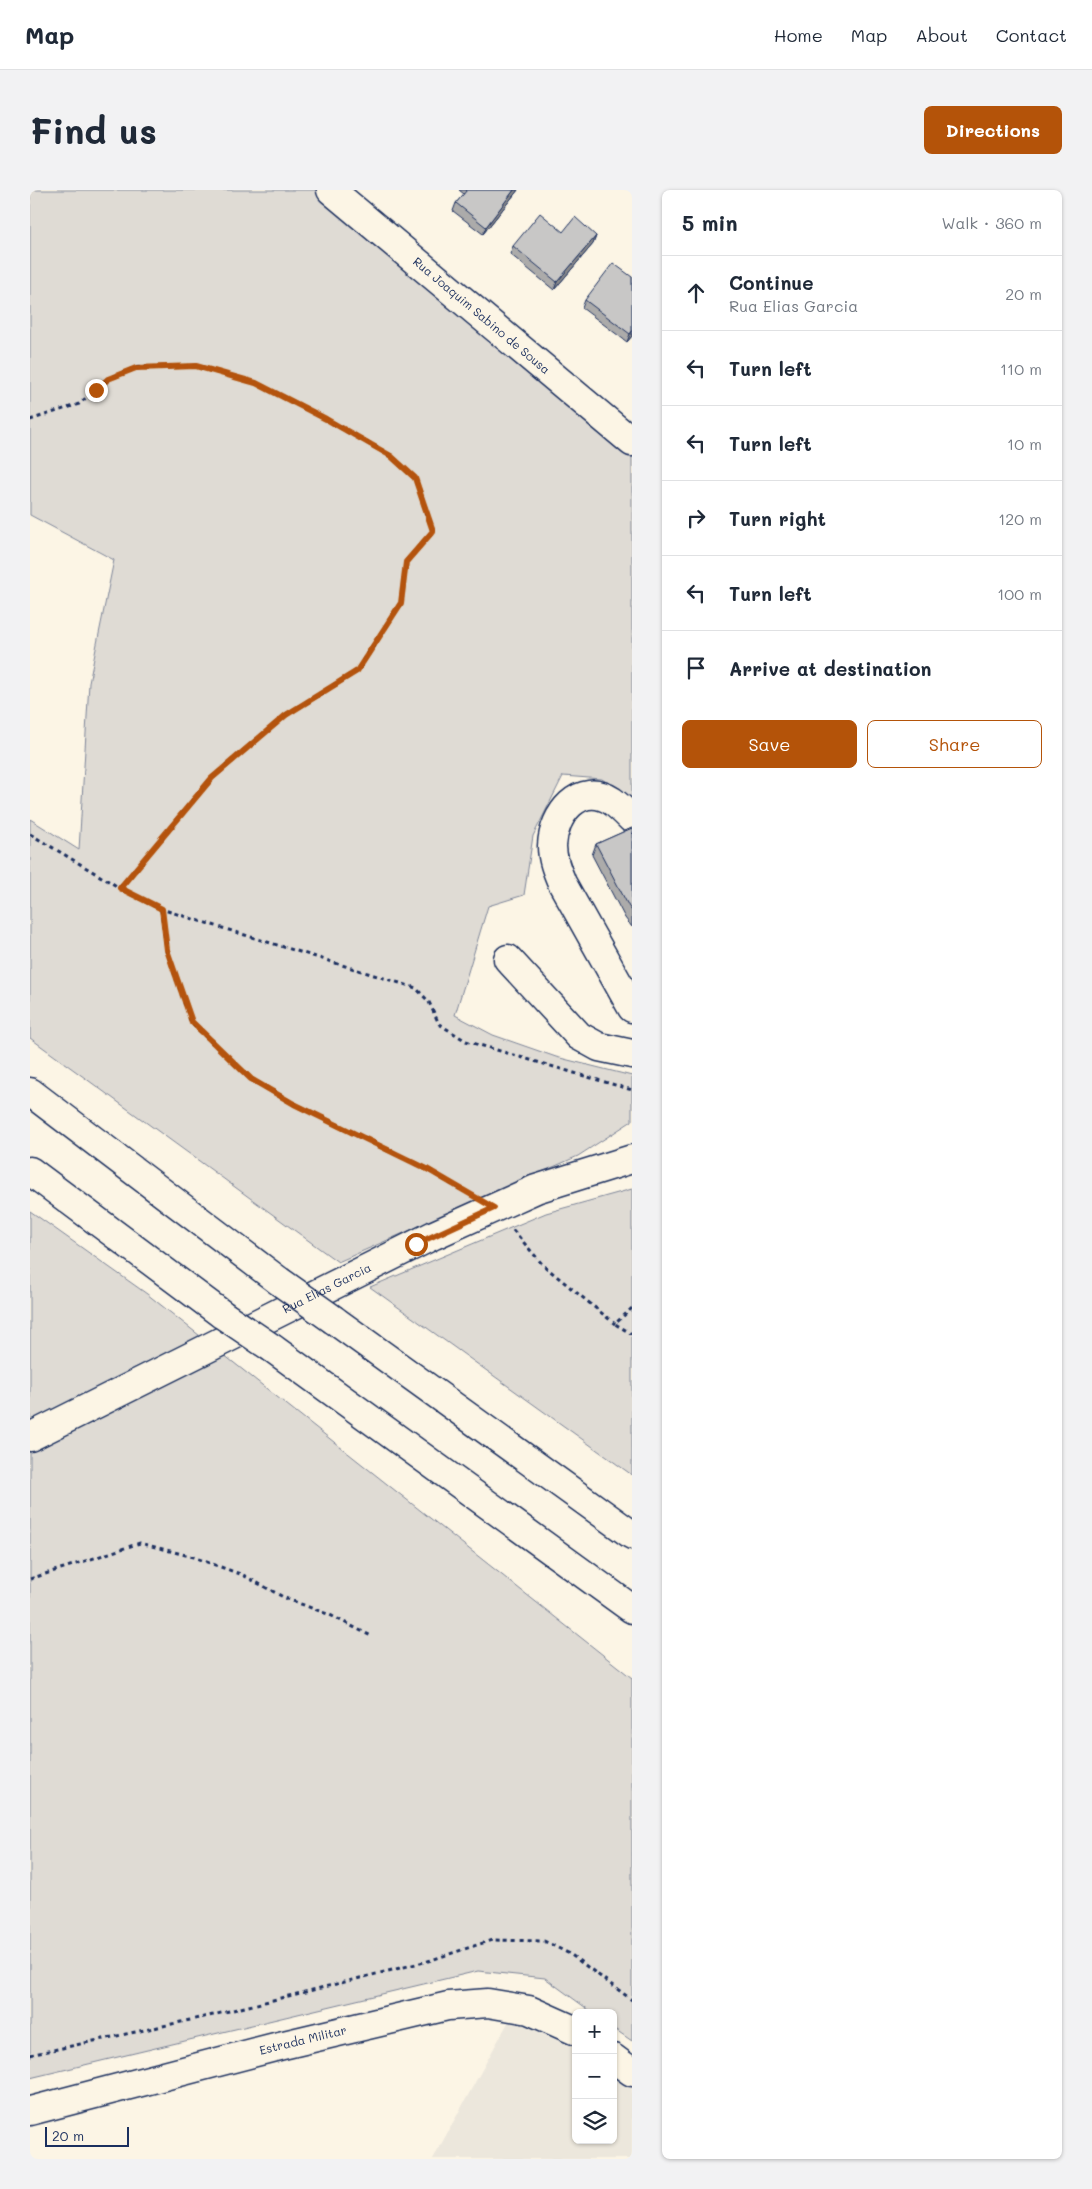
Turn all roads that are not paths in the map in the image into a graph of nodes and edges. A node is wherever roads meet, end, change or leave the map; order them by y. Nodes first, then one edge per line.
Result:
1 (331, 190) edge
2 (632, 442) edge
3 (632, 819) edge
4 (508, 959) dead end
5 (632, 1008) edge
6 (632, 1054) edge
7 (30, 1092) edge
8 (632, 1158) edge
9 (30, 1171) edge
10 (30, 1437) edge
11 (632, 1535) edge
12 (632, 1610) edge
13 (572, 2029) edge
14 (617, 2061) edge
15 (632, 2072) edge
16 (30, 2111) edge

1 - 2 main road, Rua Joaquim Sabino de Sousa
3 - 5 main road
4 - 6 main road
7 - 11 main road, bridge
8 - 10 main road, Rua Elias Garcia
9 - 12 main road, bridge
13 - 16 main road, Estrada Militar
14 - 15 main road

